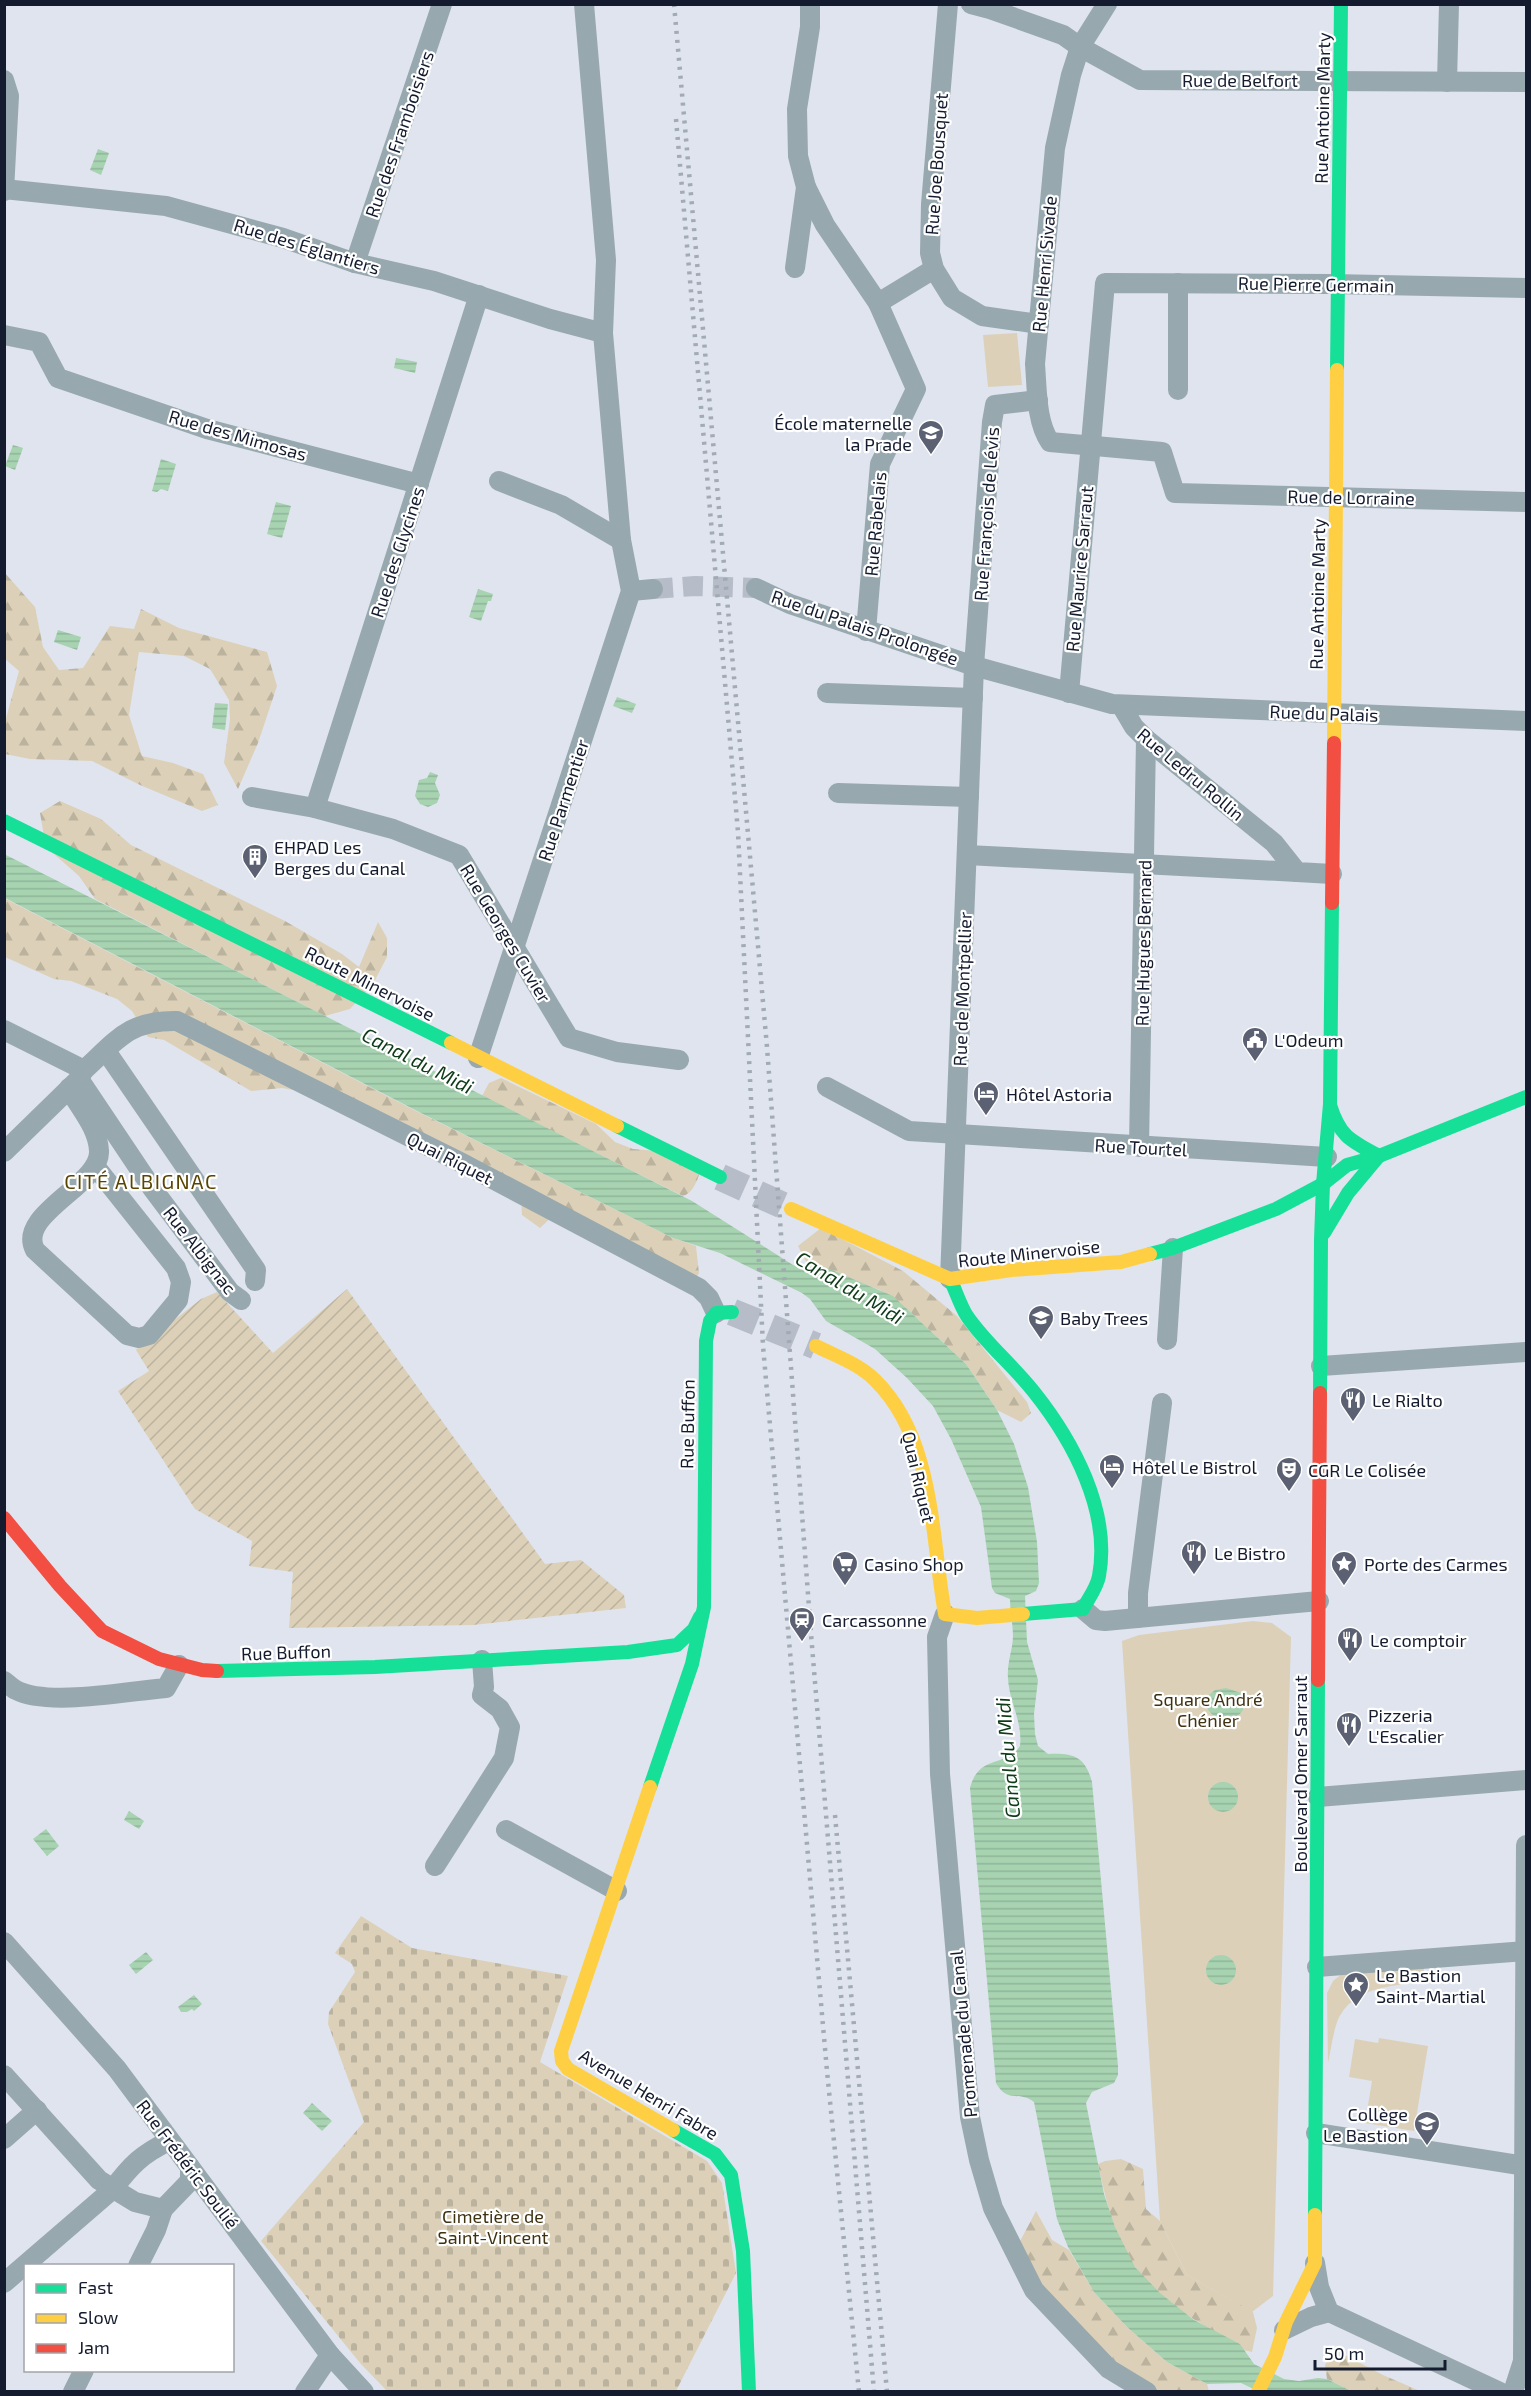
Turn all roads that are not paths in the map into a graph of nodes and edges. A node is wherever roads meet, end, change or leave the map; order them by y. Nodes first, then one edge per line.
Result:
1 (442, 4) edge
2 (584, 4) edge
3 (810, 4) edge
4 (948, 4) edge
5 (971, 4) edge
6 (1107, 4) edge
7 (1341, 4) edge
8 (1449, 4) edge
9 (1080, 47) junction
10 (4, 80) edge
11 (1340, 80) junction
12 (1447, 82) junction
13 (1527, 82) edge
14 (806, 187) junction
15 (5, 190) edge
16 (355, 263) junction
17 (795, 268) dead end
18 (934, 269) junction
19 (1105, 284) joint
20 (1178, 284) junction
21 (1338, 284) junction
22 (1527, 288) edge
23 (479, 296) junction
24 (878, 303) junction
25 (1039, 324) junction
26 (603, 333) junction
27 (4, 335) edge
28 (1178, 390) dead end
29 (1038, 400) junction
30 (1089, 445) junction
31 (500, 481) dead end
32 (419, 484) junction
33 (1336, 496) junction
34 (1527, 502) edge
35 (621, 540) junction
36 (756, 588) tunnel mouth
37 (652, 589) tunnel mouth
38 (631, 591) junction
39 (866, 631) junction
40 (974, 666) junction
41 (827, 693) dead end
42 (1069, 693) junction
43 (973, 698) junction
44 (1121, 705) junction
45 (1334, 713) junction
46 (1527, 722) edge
47 (1146, 739) junction
48 (838, 793) dead end
49 (252, 797) dead end
50 (969, 797) junction
51 (315, 808) junction
52 (4, 821) edge
53 (967, 855) junction
54 (1145, 862) junction
55 (1298, 872) junction
56 (1332, 874) junction
57 (514, 947) junction
58 (4, 1030) edge
59 (106, 1051) junction
60 (478, 1058) junction
61 (679, 1060) dead end
62 (77, 1079) junction
63 (827, 1088) dead end
64 (1527, 1097) edge
65 (1330, 1104) junction
66 (956, 1136) junction
67 (1139, 1147) junction
68 (4, 1152) edge
69 (1379, 1156) junction
70 (1327, 1157) junction
71 (96, 1166) junction
72 (720, 1177) tunnel mouth
73 (1323, 1184) junction
74 (790, 1209) tunnel mouth
75 (1276, 1209) junction
76 (1292, 1215) dead end
77 (1304, 1223) dead end
78 (1321, 1240) junction
79 (1173, 1248) junction
80 (950, 1279) junction
81 (255, 1281) dead end
82 (241, 1300) dead end
83 (724, 1312) joint
84 (1167, 1340) dead end
85 (816, 1346) tunnel mouth
86 (1527, 1352) edge
87 (1320, 1366) junction
88 (1162, 1402) dead end
89 (4, 1518) edge
90 (1319, 1601) junction
91 (1083, 1609) junction
92 (704, 1611) junction
93 (945, 1614) junction
94 (1138, 1618) junction
95 (628, 1652) junction
96 (482, 1660) junction
97 (692, 1664) junction
98 (179, 1665) junction
99 (4, 1681) edge
100 (1527, 1780) edge
101 (1318, 1797) junction
102 (506, 1830) dead end
103 (1527, 1845) edge
104 (435, 1866) dead end
105 (617, 1891) junction
106 (4, 1942) edge
107 (1526, 1951) edge
108 (1317, 1967) junction
109 (4, 2075) edge
110 (36, 2110) junction
111 (1316, 2133) junction
112 (4, 2139) edge
113 (169, 2141) junction
114 (1526, 2166) edge
115 (190, 2167) junction
116 (113, 2189) junction
117 (163, 2209) junction
118 (1315, 2263) junction
119 (26, 2264) edge
120 (138, 2264) edge
121 (24, 2266) edge
122 (4, 2283) edge
123 (1329, 2312) junction
124 (1284, 2330) junction
125 (330, 2355) junction
126 (83, 2372) edge
127 (74, 2391) edge
128 (305, 2391) edge
129 (364, 2391) edge
130 (749, 2391) edge
131 (1147, 2391) edge
132 (1258, 2391) edge
133 (1500, 2391) edge
134 (1513, 2391) edge

1 - 16 street, Rue des Framboisiers
2 - 26 street, Rue Parmentier
3 - 14 street
4 - 18 street, Rue Joe Bousquet
5 - 9 street, Rue de Belfort
6 - 9 street, Rue Henri Sivade
7 - 11 street, Rue Antoine Marty
8 - 12 street
9 - 11 street, Rue de Belfort
9 - 25 street, Rue Henri Sivade
10 - 15 street
11 - 12 street, Rue de Belfort
11 - 21 street, Rue Antoine Marty
12 - 13 street, Rue de Belfort
14 - 17 street
14 - 24 street
15 - 16 street, Rue des Églantiers
16 - 23 street, Rue des Églantiers
18 - 24 street
18 - 25 street, Rue Joe Bousquet
19 - 20 street, Rue Pierre Germain
19 - 30 street, Rue Maurice Sarraut
20 - 21 street, Rue Pierre Germain
20 - 28 street
21 - 22 street, Rue Pierre Germain
21 - 33 street, Rue Antoine Marty
23 - 26 street, Rue des Églantiers
23 - 32 street, Rue des Glycines
24 - 39 street, Rue Rabelais
25 - 29 street, Rue Henri Sivade
26 - 35 street, Rue Parmentier
27 - 32 street, Rue des Mimosas
29 - 30 street, Rue Henri Sivade
29 - 40 street, Rue François de Lévis
30 - 33 street, Rue de Lorraine
30 - 42 street, Rue Maurice Sarraut
31 - 35 street
32 - 51 street, Rue des Glycines
33 - 34 street, Rue de Lorraine
33 - 45 street, Rue Antoine Marty
35 - 38 street, Rue Parmentier
36 - 39 street, Rue du Palais Prolongée
37 - 38 street
38 - 57 street, Rue Parmentier
39 - 40 street, Rue du Palais Prolongée
40 - 42 street
40 - 43 street, Rue de Montpellier
41 - 43 street
42 - 44 street
43 - 50 street, Rue de Montpellier
44 - 45 street, Rue du Palais
44 - 47 street, Rue Ledru Rollin
45 - 46 street, Rue du Palais
45 - 56 street, Rue Antoine Marty
47 - 54 street, Rue Hugues Bernard
47 - 55 street, Rue Ledru Rollin
48 - 50 street
49 - 51 street, Rue Georges Cuvier
50 - 53 street, Rue de Montpellier
51 - 57 street, Rue Georges Cuvier
52 - 60 street, Route Minervoise
53 - 54 street
53 - 66 street, Rue de Montpellier
54 - 55 street
54 - 67 street, Rue Hugues Bernard
55 - 56 street
56 - 65 street, Rue Antoine Marty
57 - 60 street, Rue Parmentier
57 - 61 street, Rue Georges Cuvier
58 - 62 street
59 - 62 street
59 - 81 street
59 - 83 street, Quai Riquet
60 - 72 street, Route Minervoise
62 - 68 street
62 - 71 street
62 - 82 street, Rue Albignac
63 - 66 street, Rue Tourtel
64 - 69 street, Route Minervoise
65 - 69 street
65 - 70 street, Rue Antoine Marty
66 - 67 street, Rue Tourtel
66 - 80 street, Rue de Montpellier
67 - 70 street, Rue Tourtel
69 - 73 street, Route Minervoise
69 - 78 street
70 - 73 street, Rue Antoine Marty
71 - 71 street
73 - 75 street, Route Minervoise
73 - 78 street, Boulevard Omer Sarraut
74 - 80 street, Route Minervoise
75 - 76 street
75 - 79 street, Route Minervoise
77 - 78 street
78 - 87 street, Boulevard Omer Sarraut
79 - 80 street, Route Minervoise
79 - 84 street
80 - 91 street
83 - 92 street, Rue Buffon
85 - 93 street, Quai Riquet
86 - 87 street
87 - 90 street, Boulevard Omer Sarraut
88 - 94 street
89 - 98 street, Rue Buffon
90 - 94 street
90 - 101 street, Boulevard Omer Sarraut
91 - 93 street
91 - 94 street
92 - 95 street, Rue Buffon
92 - 97 street, Rue Buffon
93 - 131 street, Promenade du Canal
95 - 96 street, Rue Buffon
95 - 97 street, Rue Buffon
96 - 98 street, Rue Buffon
96 - 104 street
97 - 105 street, Avenue Henri Fabre
98 - 99 street
100 - 101 street
101 - 108 street, Boulevard Omer Sarraut
102 - 105 street
103 - 107 street
105 - 130 street, Avenue Henri Fabre
106 - 113 street, Rue Frédéric Soulié
107 - 108 street
107 - 114 street
108 - 111 street, Boulevard Omer Sarraut
109 - 110 street
110 - 112 street
110 - 116 street
111 - 114 street
111 - 118 street, Boulevard Omer Sarraut
113 - 115 street, Rue Frédéric Soulié
113 - 116 street
114 - 134 street
115 - 117 street
115 - 125 street, Rue Frédéric Soulié
116 - 117 street
116 - 119 street
117 - 120 street
118 - 123 street
118 - 124 street, Boulevard Omer Sarraut
121 - 122 street
123 - 124 street
123 - 133 street
124 - 132 street, Boulevard Omer Sarraut
125 - 128 street
125 - 129 street, Rue Frédéric Soulié
126 - 127 street

